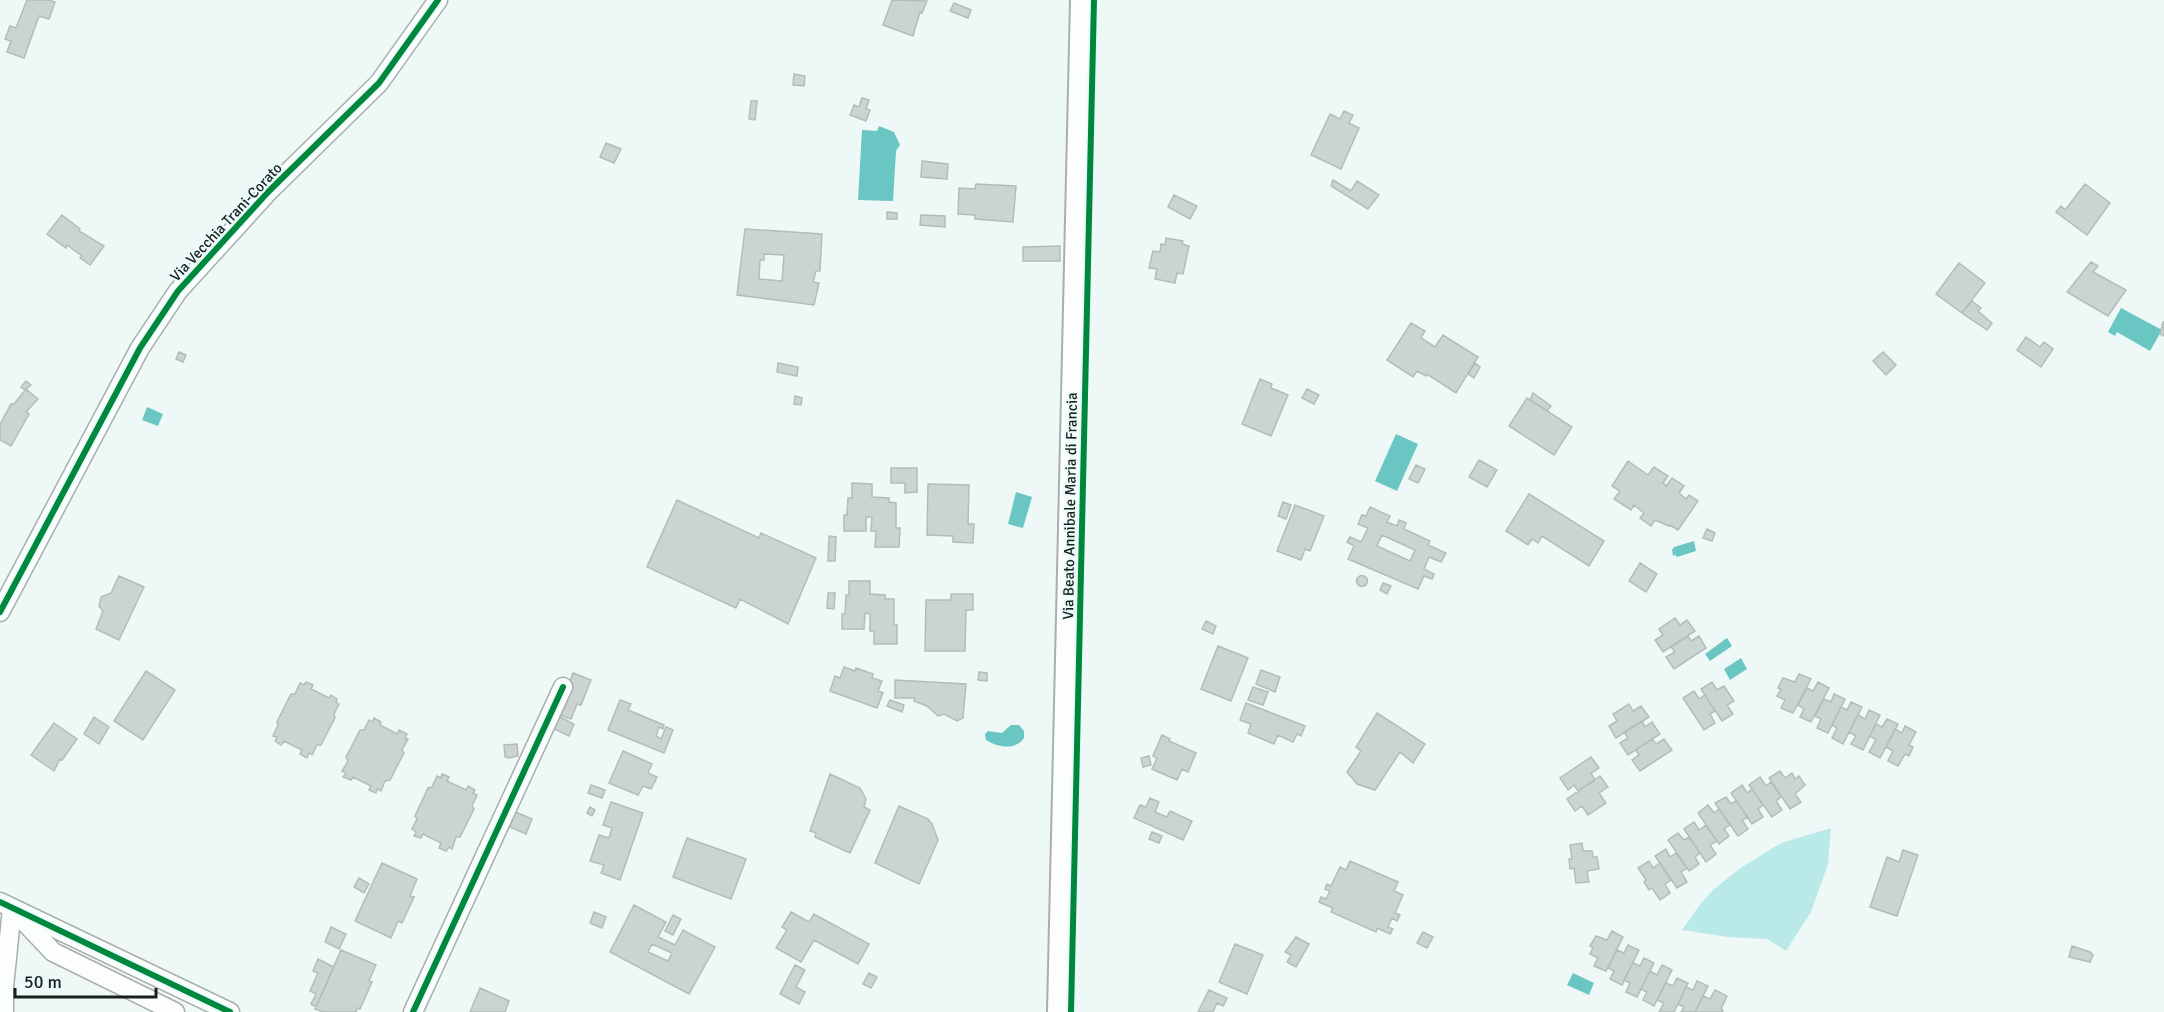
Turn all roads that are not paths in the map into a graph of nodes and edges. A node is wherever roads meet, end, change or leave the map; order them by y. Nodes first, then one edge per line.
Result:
1 (438, 0) edge
2 (1082, 0) edge
3 (0, 612) edge
4 (563, 687) dead end
5 (6, 905) edge
6 (4, 1012) edge
7 (175, 1012) edge
8 (230, 1012) edge
9 (413, 1012) edge
10 (1059, 1012) edge

1 - 3 street, Via Vecchia Trani-Corato
2 - 10 main road, Via Beato Annibale Maria di Francia
4 - 9 street
5 - 6 street
5 - 7 street
5 - 8 street

